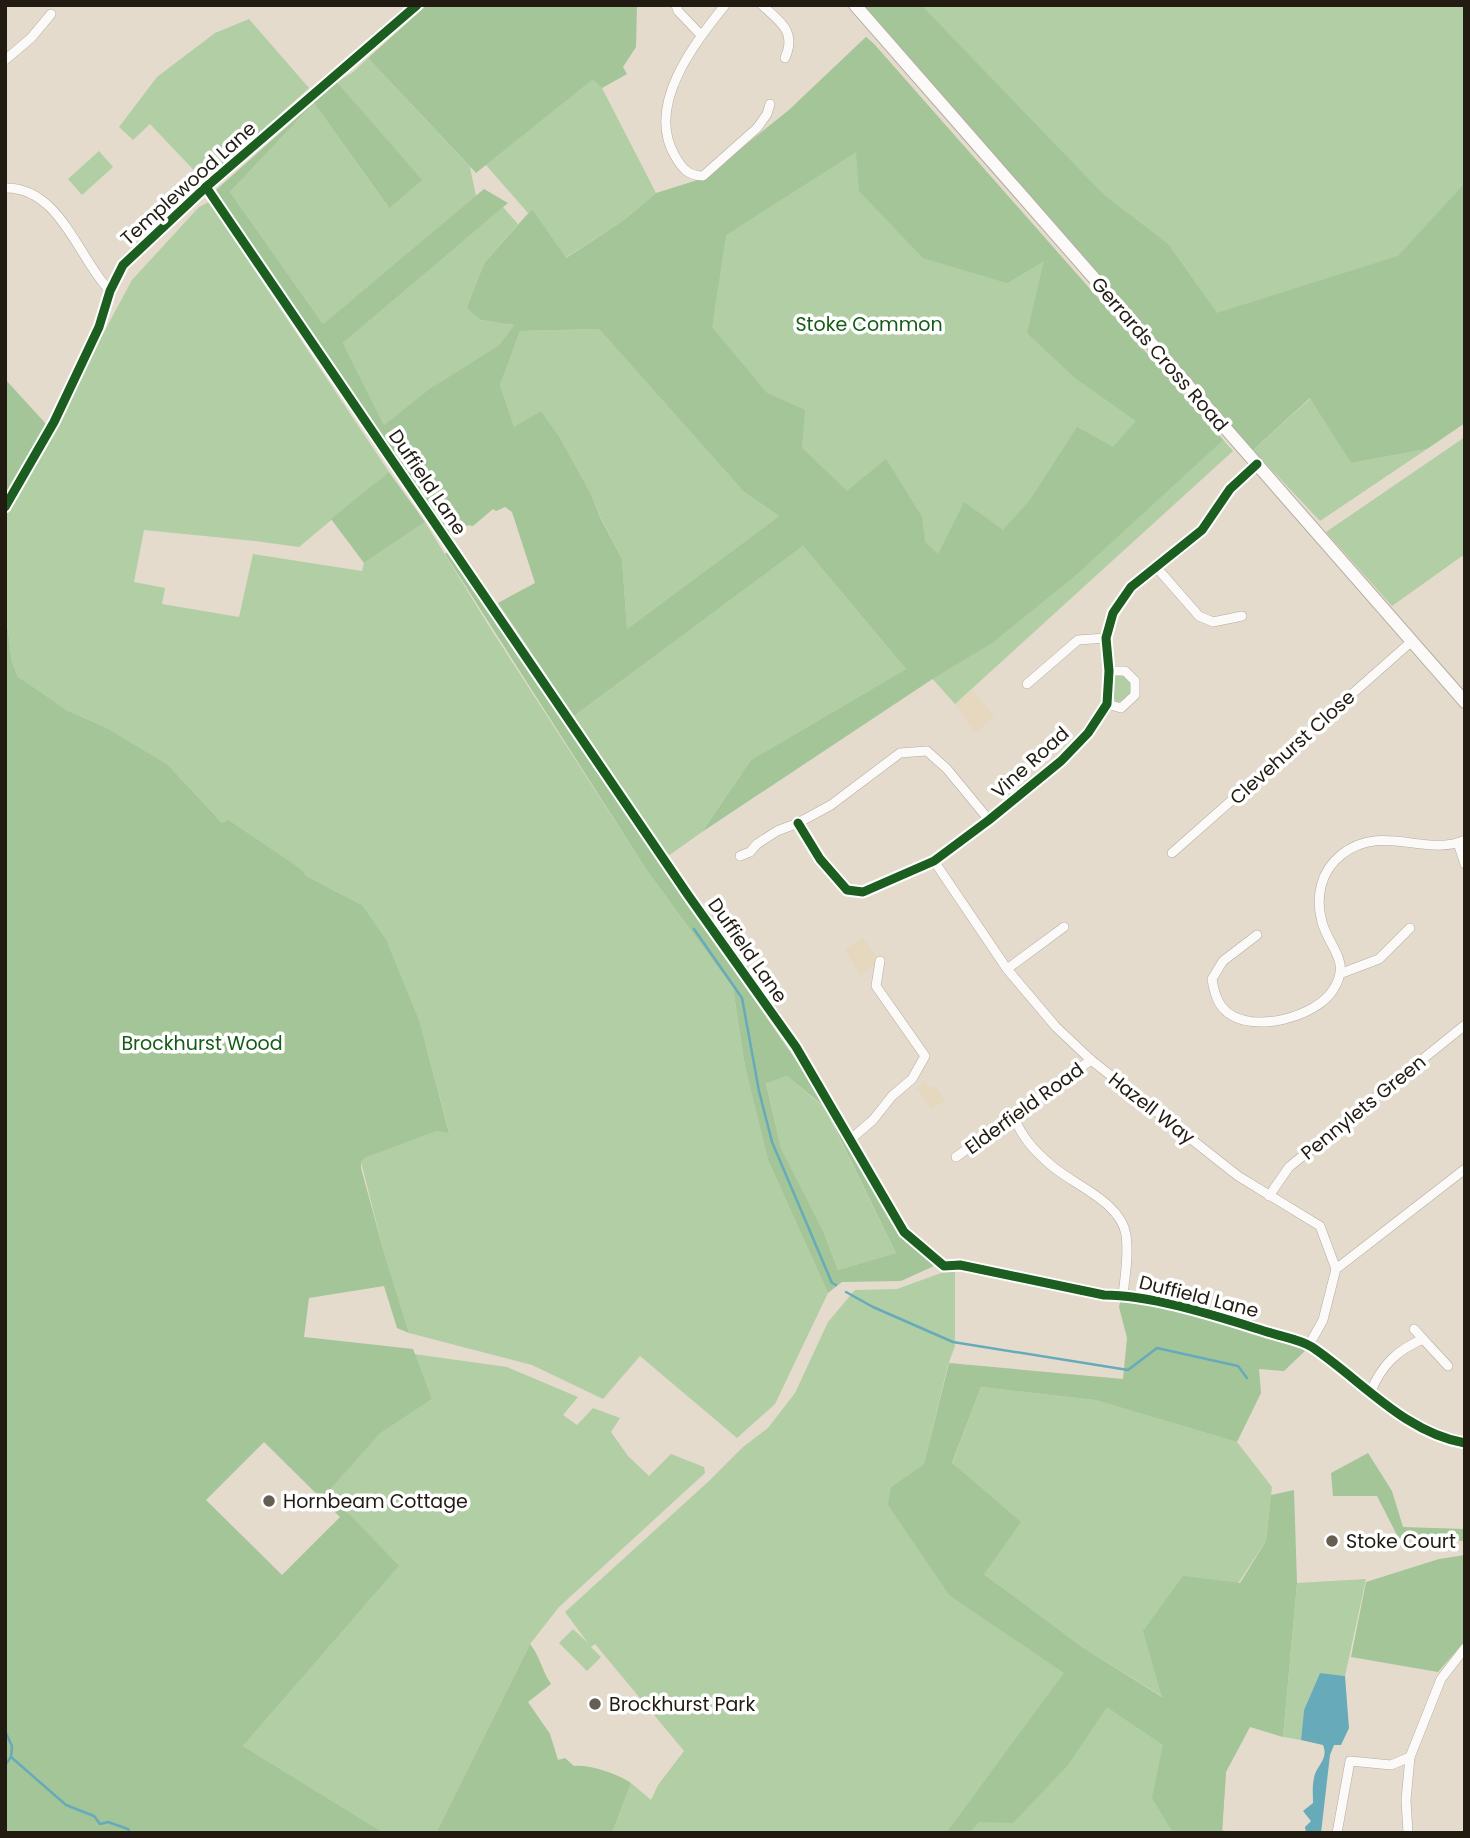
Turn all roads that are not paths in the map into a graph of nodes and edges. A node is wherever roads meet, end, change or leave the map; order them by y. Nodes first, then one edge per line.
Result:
1 (417, 5) edge
2 (676, 5) edge
3 (725, 5) edge
4 (762, 5) edge
5 (855, 5) edge
6 (51, 14) dead end
7 (701, 36) junction
8 (785, 58) dead end
9 (5, 60) edge
10 (770, 104) dead end
11 (206, 187) junction
12 (5, 188) edge
13 (110, 291) junction
14 (1256, 464) junction
15 (5, 508) edge
16 (1157, 568) junction
17 (1242, 616) dead end
18 (1106, 638) junction
19 (1412, 641) junction
20 (1109, 671) junction
21 (1027, 684) dead end
22 (1465, 702) edge
23 (1107, 704) junction
24 (989, 820) junction
25 (798, 823) junction
26 (1461, 841) edge
27 (1172, 853) dead end
28 (740, 856) dead end
29 (934, 861) junction
30 (1465, 864) edge
31 (1064, 927) dead end
32 (1410, 928) dead end
33 (1257, 935) dead end
34 (880, 961) dead end
35 (1007, 969) junction
36 (1342, 973) junction
37 (1463, 1029) edge
38 (1091, 1060) junction
39 (1012, 1114) junction
40 (851, 1139) junction
41 (956, 1157) dead end
42 (1465, 1169) edge
43 (1269, 1196) junction
44 (1336, 1269) junction
45 (1122, 1295) junction
46 (1414, 1329) dead end
47 (1423, 1339) junction
48 (1309, 1345) junction
49 (1448, 1366) dead end
50 (1371, 1391) junction
51 (1465, 1443) edge
52 (1465, 1648) edge
53 (1410, 1757) junction
54 (1337, 1833) edge
55 (1408, 1833) edge

1 - 11 street, Templewood Lane
2 - 7 street
3 - 7 street
4 - 8 street
5 - 14 main road, Gerrards Cross Road
6 - 9 street
7 - 10 street
11 - 13 street, Templewood Lane
11 - 40 street, Duffield Lane
12 - 13 street
13 - 15 street, Templewood Lane
14 - 16 street, Vine Road
14 - 19 main road, Gerrards Cross Road
16 - 17 street
16 - 18 street, Vine Road
18 - 20 street, Vine Road
18 - 21 street
19 - 22 main road, Gerrards Cross Road
19 - 27 street, Clevehurst Close
20 - 23 street, Vine Road
20 - 23 street
23 - 24 street, Vine Road
24 - 25 street, Vine Road
24 - 29 street, Vine Road
25 - 28 street, Vine Road
25 - 29 street, Vine Road
26 - 30 street
26 - 36 street
29 - 35 street, Hazell Way
31 - 35 street
32 - 36 street
33 - 36 street
34 - 40 street
35 - 38 street, Hazell Way
37 - 43 street, Pennylets Green
38 - 39 street, Elderfield Road
38 - 43 street, Hazell Way
39 - 41 street, Elderfield Road
39 - 45 street
40 - 45 street, Duffield Lane
42 - 44 street
43 - 44 street, Hazell Way
44 - 48 street
45 - 48 street, Duffield Lane
46 - 47 street
47 - 49 street
47 - 50 street
48 - 50 street, Duffield Lane
50 - 51 street, Duffield Lane
52 - 53 street
53 - 54 street
53 - 55 street

